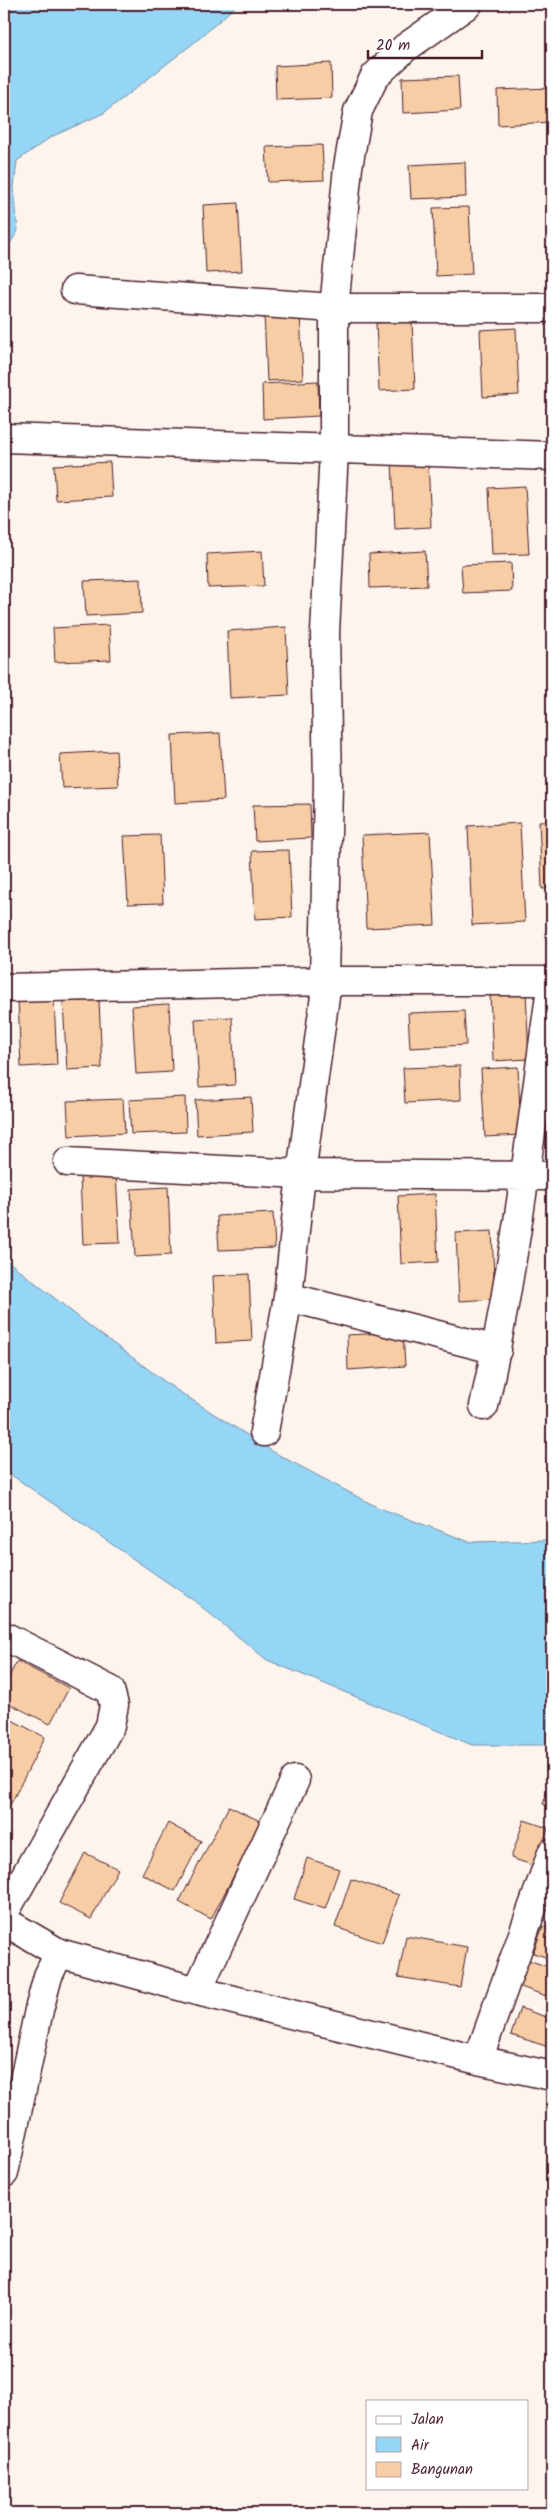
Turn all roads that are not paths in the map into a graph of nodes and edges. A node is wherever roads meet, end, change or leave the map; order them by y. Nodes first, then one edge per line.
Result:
1 (468, 4) edge
2 (75, 290) dead end
3 (334, 308) junction
4 (552, 308) edge
5 (4, 438) edge
6 (334, 450) junction
7 (552, 456) edge
8 (326, 981) junction
9 (552, 981) edge
10 (4, 988) edge
11 (68, 1162) dead end
12 (301, 1174) junction
13 (525, 1176) junction
14 (552, 1176) edge
15 (288, 1297) junction
16 (497, 1350) junction
17 (484, 1406) dead end
18 (264, 1432) dead end
19 (4, 1636) edge
20 (295, 1780) dead end
21 (552, 1853) edge
22 (4, 1914) edge
23 (4, 1921) edge
24 (59, 1953) junction
25 (197, 1991) junction
26 (478, 2060) junction
27 (552, 2076) edge
28 (4, 2173) edge

1 - 3 street
2 - 3 street
3 - 4 street
3 - 6 street
5 - 6 street
6 - 7 street
6 - 8 street
8 - 9 street
8 - 10 street
8 - 12 street
9 - 13 street
11 - 12 street
12 - 13 street
12 - 15 street
13 - 14 street
13 - 16 street
15 - 16 street
15 - 18 street
16 - 17 street
19 - 22 street
20 - 25 street
21 - 26 street
23 - 24 street
24 - 25 street
24 - 28 street
25 - 26 street
26 - 27 street

